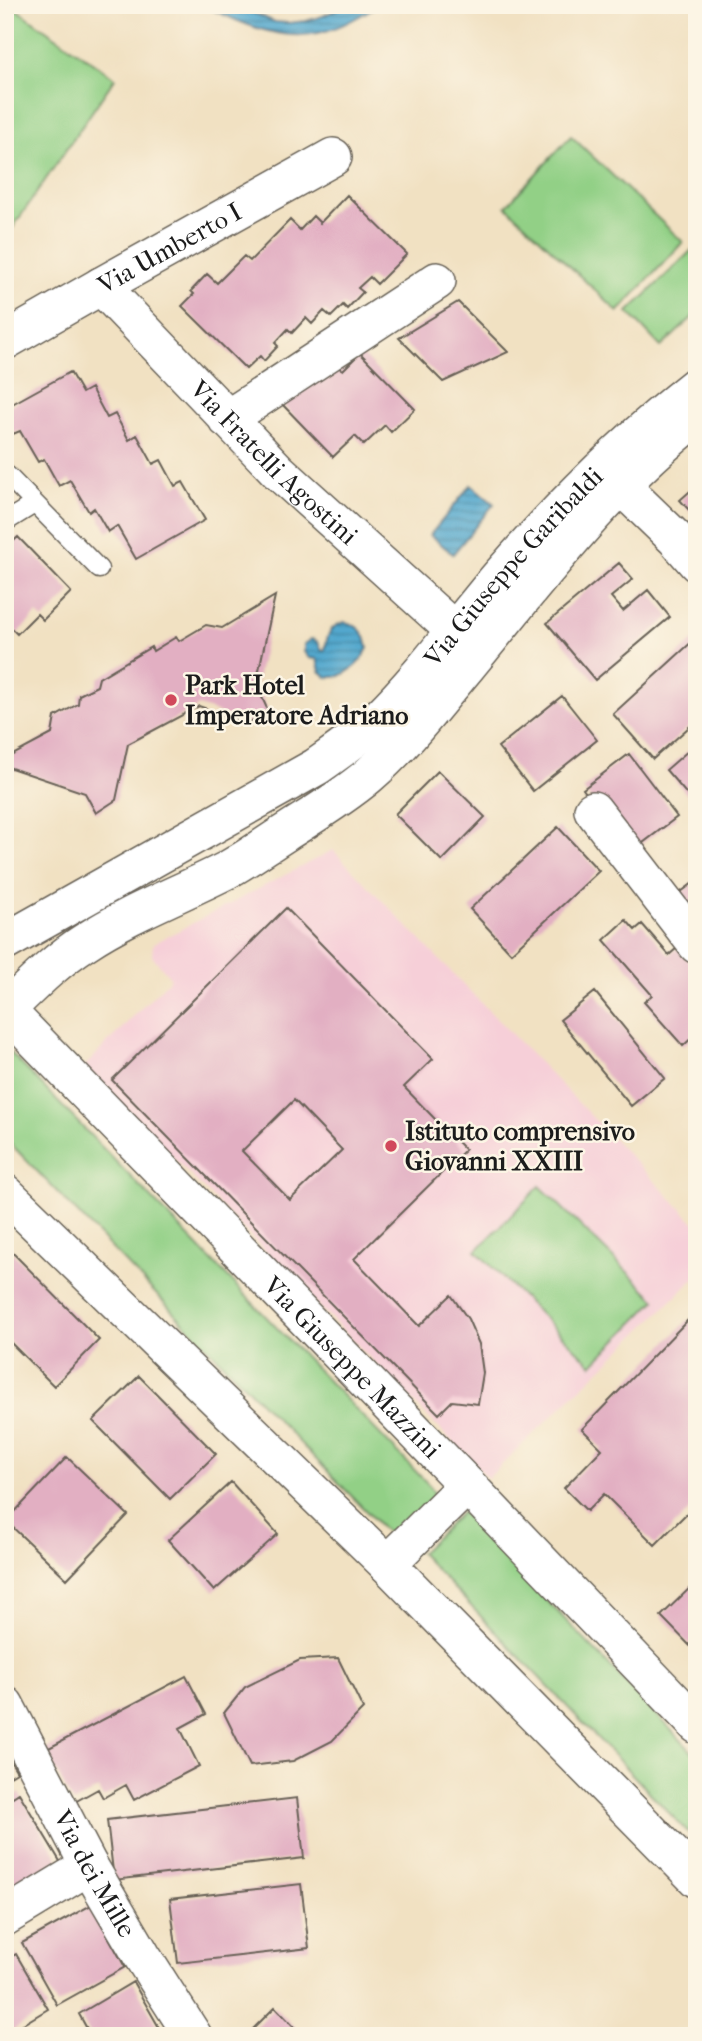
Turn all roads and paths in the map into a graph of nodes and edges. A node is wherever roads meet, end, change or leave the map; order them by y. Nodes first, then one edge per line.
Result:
1 (333, 157) dead end
2 (437, 281) dead end
3 (101, 286) junction
4 (5, 341) edge
5 (697, 385) edge
6 (697, 417) edge
7 (227, 419) junction
8 (7, 475) edge
9 (620, 485) junction
10 (34, 504) junction
11 (5, 522) edge
12 (697, 563) edge
13 (99, 569) dead end
14 (455, 631) junction
15 (593, 810) dead end
16 (7, 937) edge
17 (697, 945) edge
18 (10, 1006) edge
19 (5, 1194) edge
20 (467, 1485) junction
21 (387, 1564) junction
22 (5, 1705) edge
23 (697, 1726) edge
24 (89, 1866) junction
25 (697, 1879) edge
26 (5, 1917) edge
27 (193, 2036) edge

1 - 3 street, Via Umberto I
2 - 7 street
3 - 4 street, Via Umberto I
3 - 7 street, Via Fratelli Agostini
5 - 14 street, Via Giuseppe Garibaldi
6 - 9 street, Via Giuseppe Garibaldi
7 - 14 street, Via Fratelli Agostini
8 - 10 lane
9 - 12 street
9 - 18 street, Via Giuseppe Garibaldi
10 - 11 lane
10 - 13 lane
14 - 16 street, Via Giuseppe Garibaldi
15 - 17 street
16 - 18 street
18 - 20 street, Via Giuseppe Mazzini
19 - 21 street
20 - 21 street
20 - 23 street, Via Giuseppe Mazzini
21 - 25 street
22 - 24 street, Via dei Mille
24 - 26 street
24 - 27 street, Via dei Mille

